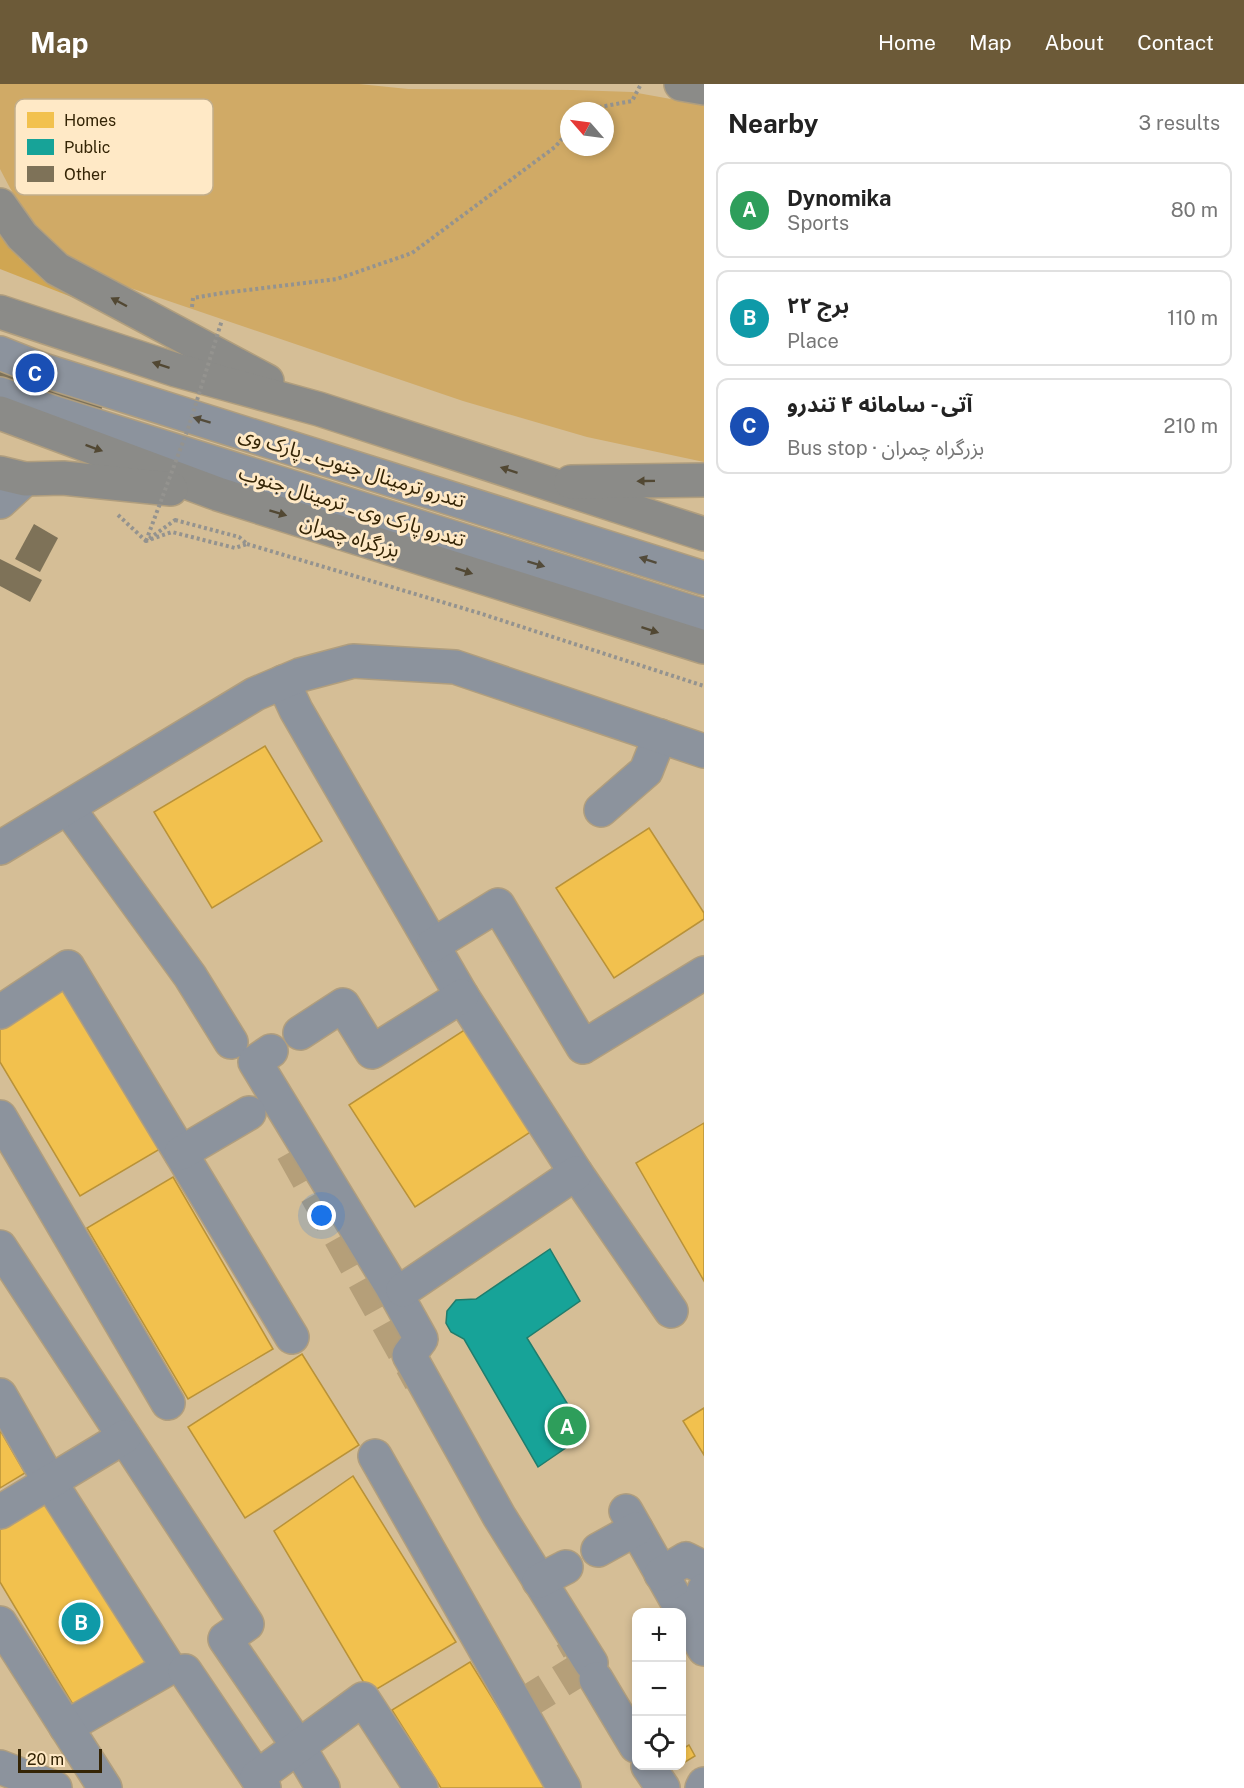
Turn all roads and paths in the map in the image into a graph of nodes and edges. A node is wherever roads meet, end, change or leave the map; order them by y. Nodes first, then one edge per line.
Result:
1 (641, 84) edge
2 (681, 84) edge
3 (704, 88) edge
4 (614, 104) edge
5 (560, 141) edge
6 (0, 205) edge
7 (192, 309) dead end
8 (0, 312) edge
9 (222, 320) dead end
10 (0, 353) edge
11 (0, 394) edge
12 (319, 409) junction
13 (0, 413) edge
14 (13, 476) edge
15 (704, 480) edge
16 (547, 483) junction
17 (218, 494) junction
18 (0, 502) edge
19 (116, 512) dead end
20 (704, 534) edge
21 (147, 541) junction
22 (247, 544) junction
23 (704, 578) edge
24 (704, 616) edge
25 (704, 647) edge
26 (283, 682) junction
27 (704, 686) edge
28 (660, 736) junction
29 (704, 751) edge
30 (68, 808) junction
31 (601, 810) dead end
32 (0, 848) edge
33 (433, 945) junction
34 (704, 973) edge
35 (462, 996) junction
36 (0, 1012) edge
37 (300, 1033) dead end
38 (231, 1042) dead end
39 (271, 1051) dead end
40 (249, 1113) dead end
41 (0, 1117) edge
42 (181, 1153) junction
43 (576, 1173) junction
44 (0, 1247) edge
45 (403, 1290) dead end
46 (671, 1311) dead end
47 (292, 1337) dead end
48 (0, 1395) edge
49 (168, 1403) dead end
50 (124, 1437) junction
51 (375, 1456) dead end
52 (50, 1482) junction
53 (0, 1512) edge
54 (598, 1550) dead end
55 (661, 1574) junction
56 (696, 1590) edge
57 (0, 1623) edge
58 (704, 1649) edge
59 (184, 1671) dead end
60 (66, 1727) junction
61 (632, 1739) edge
62 (298, 1746) junction
63 (0, 1767) edge
64 (651, 1770) edge
65 (260, 1782) edge
66 (704, 1784) edge
67 (55, 1788) edge
68 (105, 1788) edge
69 (322, 1788) edge
70 (421, 1788) edge
71 (564, 1788) edge
72 (663, 1788) edge
73 (702, 1788) edge

1 - 4 path
2 - 3 highway
5 - 7 path
12 -> 6 highway
12 -> 8 highway
9 - 21 path, bridge
23 -> 10 street, تندرو ترمینال جنوب ـ پارک وی
11 -> 24 street, تندرو پارک وی ـ ترمینال جنوب
16 -> 12 highway
13 -> 17 highway, بزرگراه چمران
14 - 17 highway
14 - 18 street
15 -> 16 highway
16 - 20 highway
17 -> 25 highway, بزرگراه چمران
19 - 21 path
21 - 22 path
21 - 22 path
22 - 27 path
26 - 28 street
26 - 30 street
26 - 33 street
28 - 29 street
28 - 31 street
30 - 32 street
30 - 38 street
33 - 34 street
33 - 35 street
35 - 37 street
35 - 43 street
36 - 42 street
39 - 61 street
40 - 42 street
41 - 49 street
42 - 47 street
43 - 45 street
43 - 46 street
44 - 50 street
48 - 52 street
50 - 52 street
50 - 62 street
51 - 71 street
52 - 53 street
52 - 60 street
54 - 55 street
55 - 56 street
55 - 56 street
56 - 58 street
57 - 60 street
59 - 65 street
60 - 68 street
62 - 65 street
62 - 69 street
62 - 70 street
63 - 67 street
64 - 72 street
66 - 73 street

